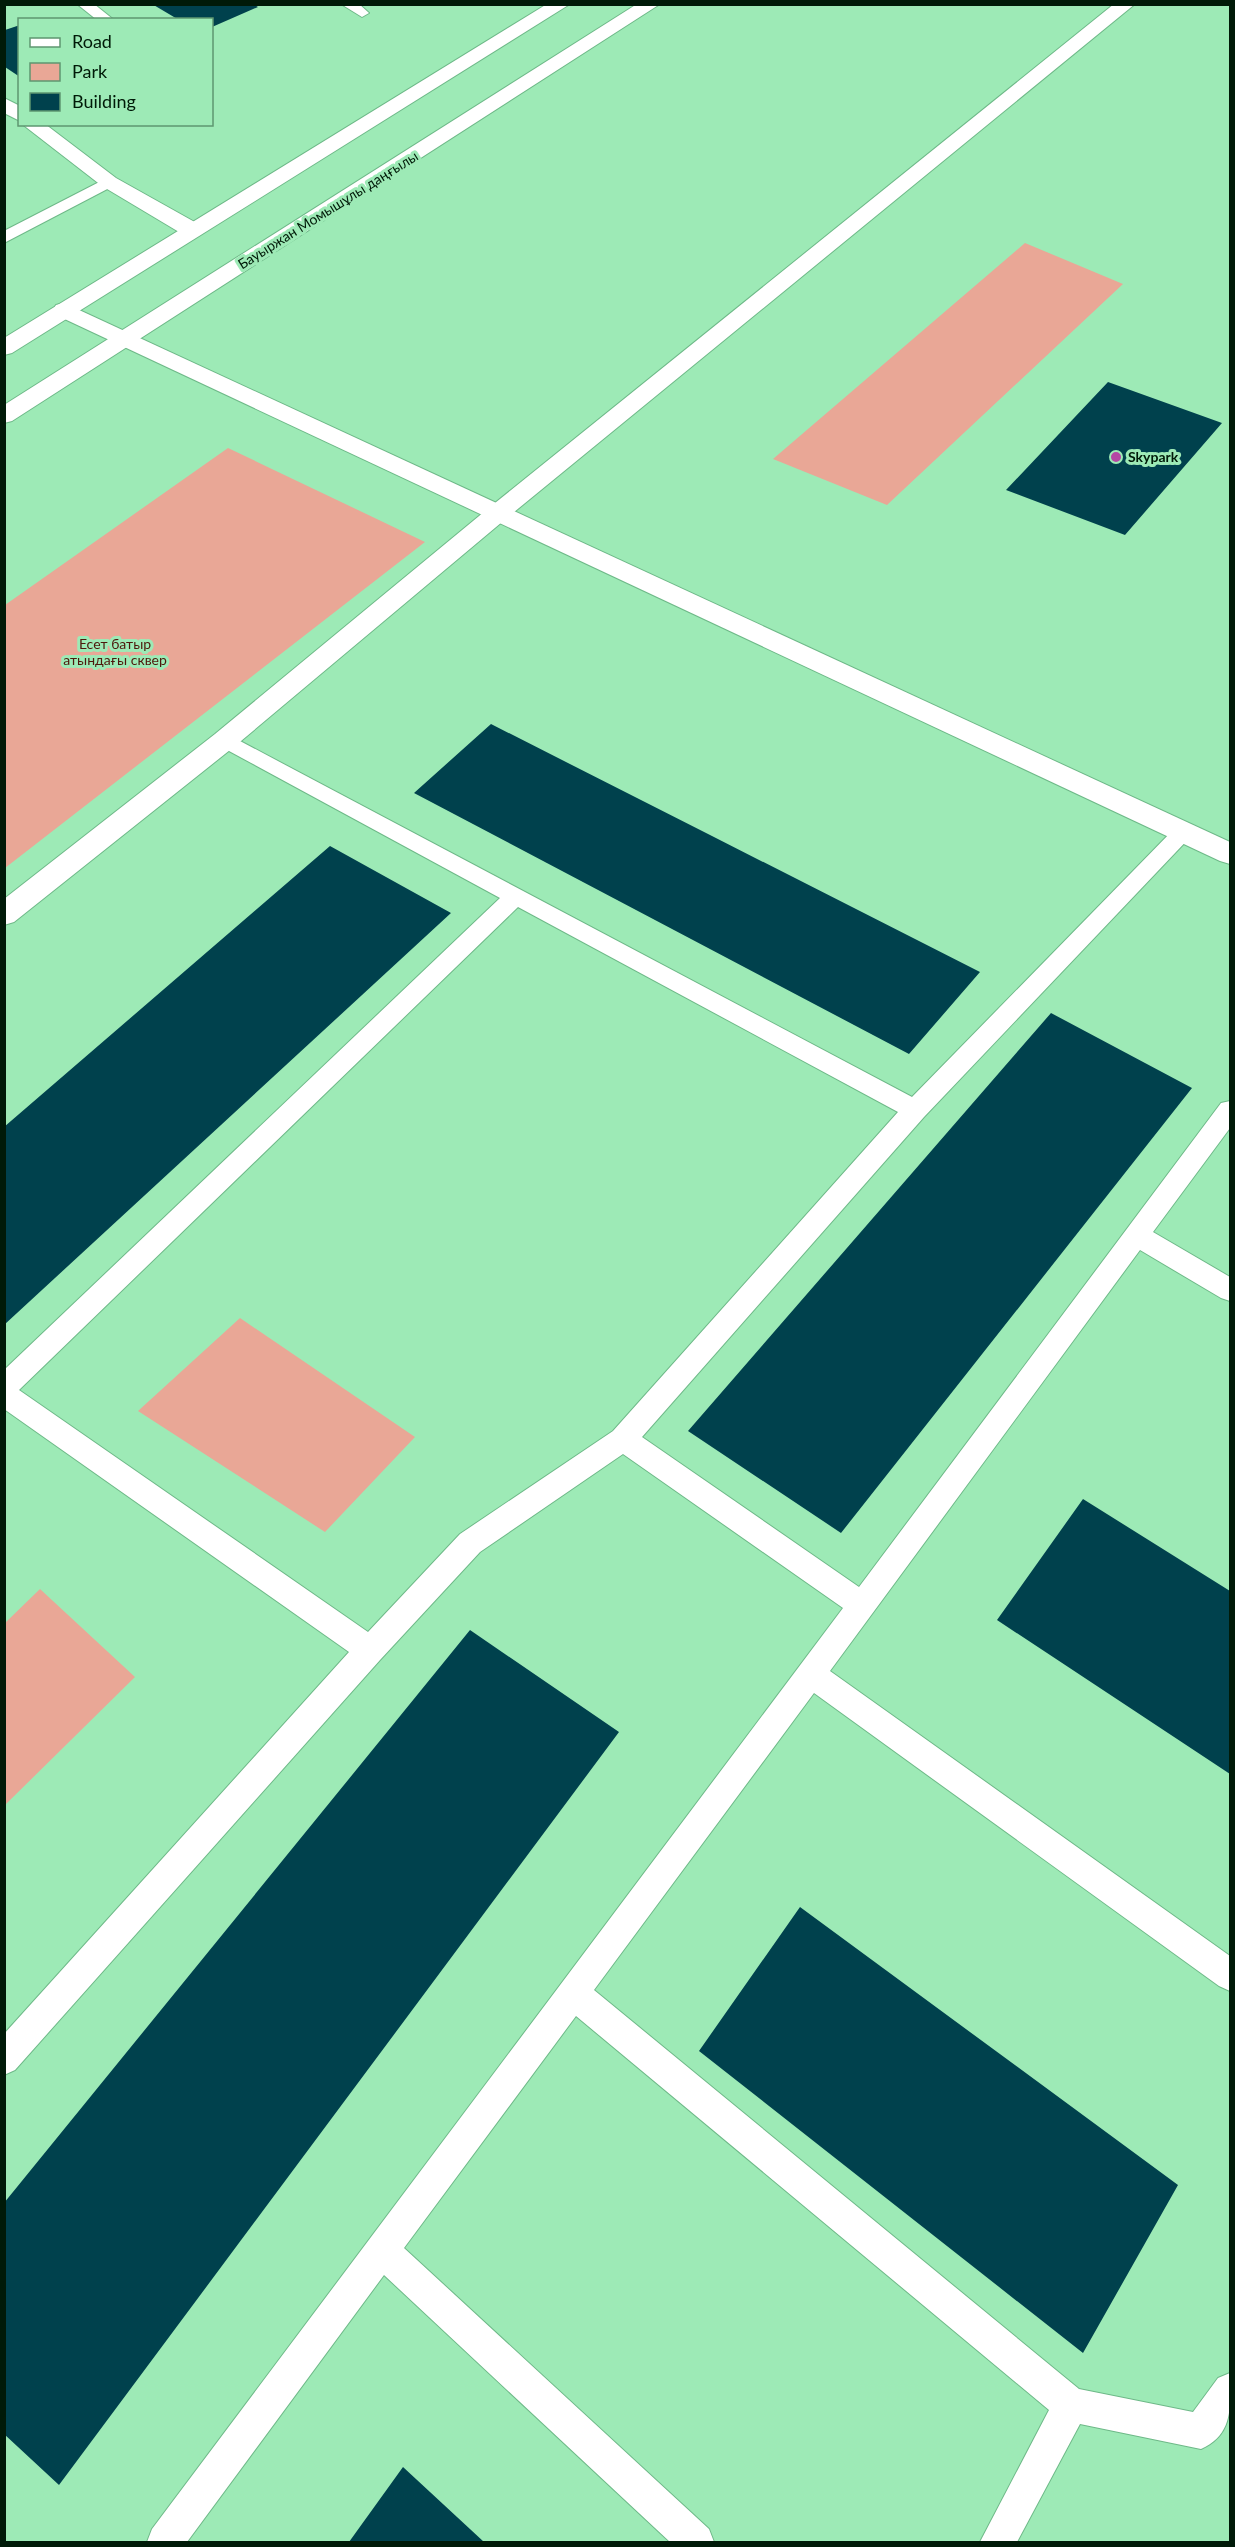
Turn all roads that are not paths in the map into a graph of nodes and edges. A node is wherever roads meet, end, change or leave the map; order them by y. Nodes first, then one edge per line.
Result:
1 (84, 4) edge
2 (348, 4) edge
3 (561, 4) edge
4 (651, 4) edge
5 (1126, 4) edge
6 (362, 13) dead end
7 (104, 18) edge
8 (4, 104) edge
9 (18, 114) edge
10 (35, 126) edge
11 (109, 182) junction
12 (192, 230) junction
13 (4, 238) edge
14 (64, 310) junction
15 (124, 340) junction
16 (4, 348) edge
17 (4, 416) edge
18 (499, 512) junction
19 (225, 740) junction
20 (1184, 832) junction
21 (1230, 854) edge
22 (516, 896) junction
23 (4, 915) edge
24 (915, 1110) junction
25 (1230, 1110) edge
26 (1137, 1235) junction
27 (1230, 1290) edge
28 (4, 1387) edge
29 (4, 1394) edge
30 (623, 1439) junction
31 (861, 1605) junction
32 (370, 1650) junction
33 (811, 1674) junction
34 (1230, 1975) edge
35 (573, 1993) junction
36 (4, 2059) edge
37 (382, 2250) junction
38 (1230, 2390) edge
39 (1071, 2405) junction
40 (165, 2542) edge
41 (696, 2542) edge
42 (998, 2542) edge

1 - 7 lane
2 - 6 lane
3 - 12 street
4 - 15 street, Бауыржан Момышұлы даңғылы
5 - 18 street
8 - 9 street
10 - 11 street
11 - 12 street
11 - 13 lane
12 - 14 street
14 - 15 street
14 - 16 street
15 - 17 street, Бауыржан Момышұлы даңғылы
15 - 18 street
18 - 19 street
18 - 20 street
19 - 22 lane
19 - 23 street
20 - 21 street
20 - 24 lane
22 - 24 lane
22 - 28 lane
24 - 30 lane
25 - 26 lane
26 - 27 lane
26 - 31 lane
29 - 32 lane
30 - 31 lane
30 - 32 lane
31 - 33 lane
32 - 36 lane
33 - 34 lane
33 - 35 lane
35 - 37 lane
35 - 39 lane
37 - 40 lane
37 - 41 lane
38 - 39 lane
39 - 42 lane

